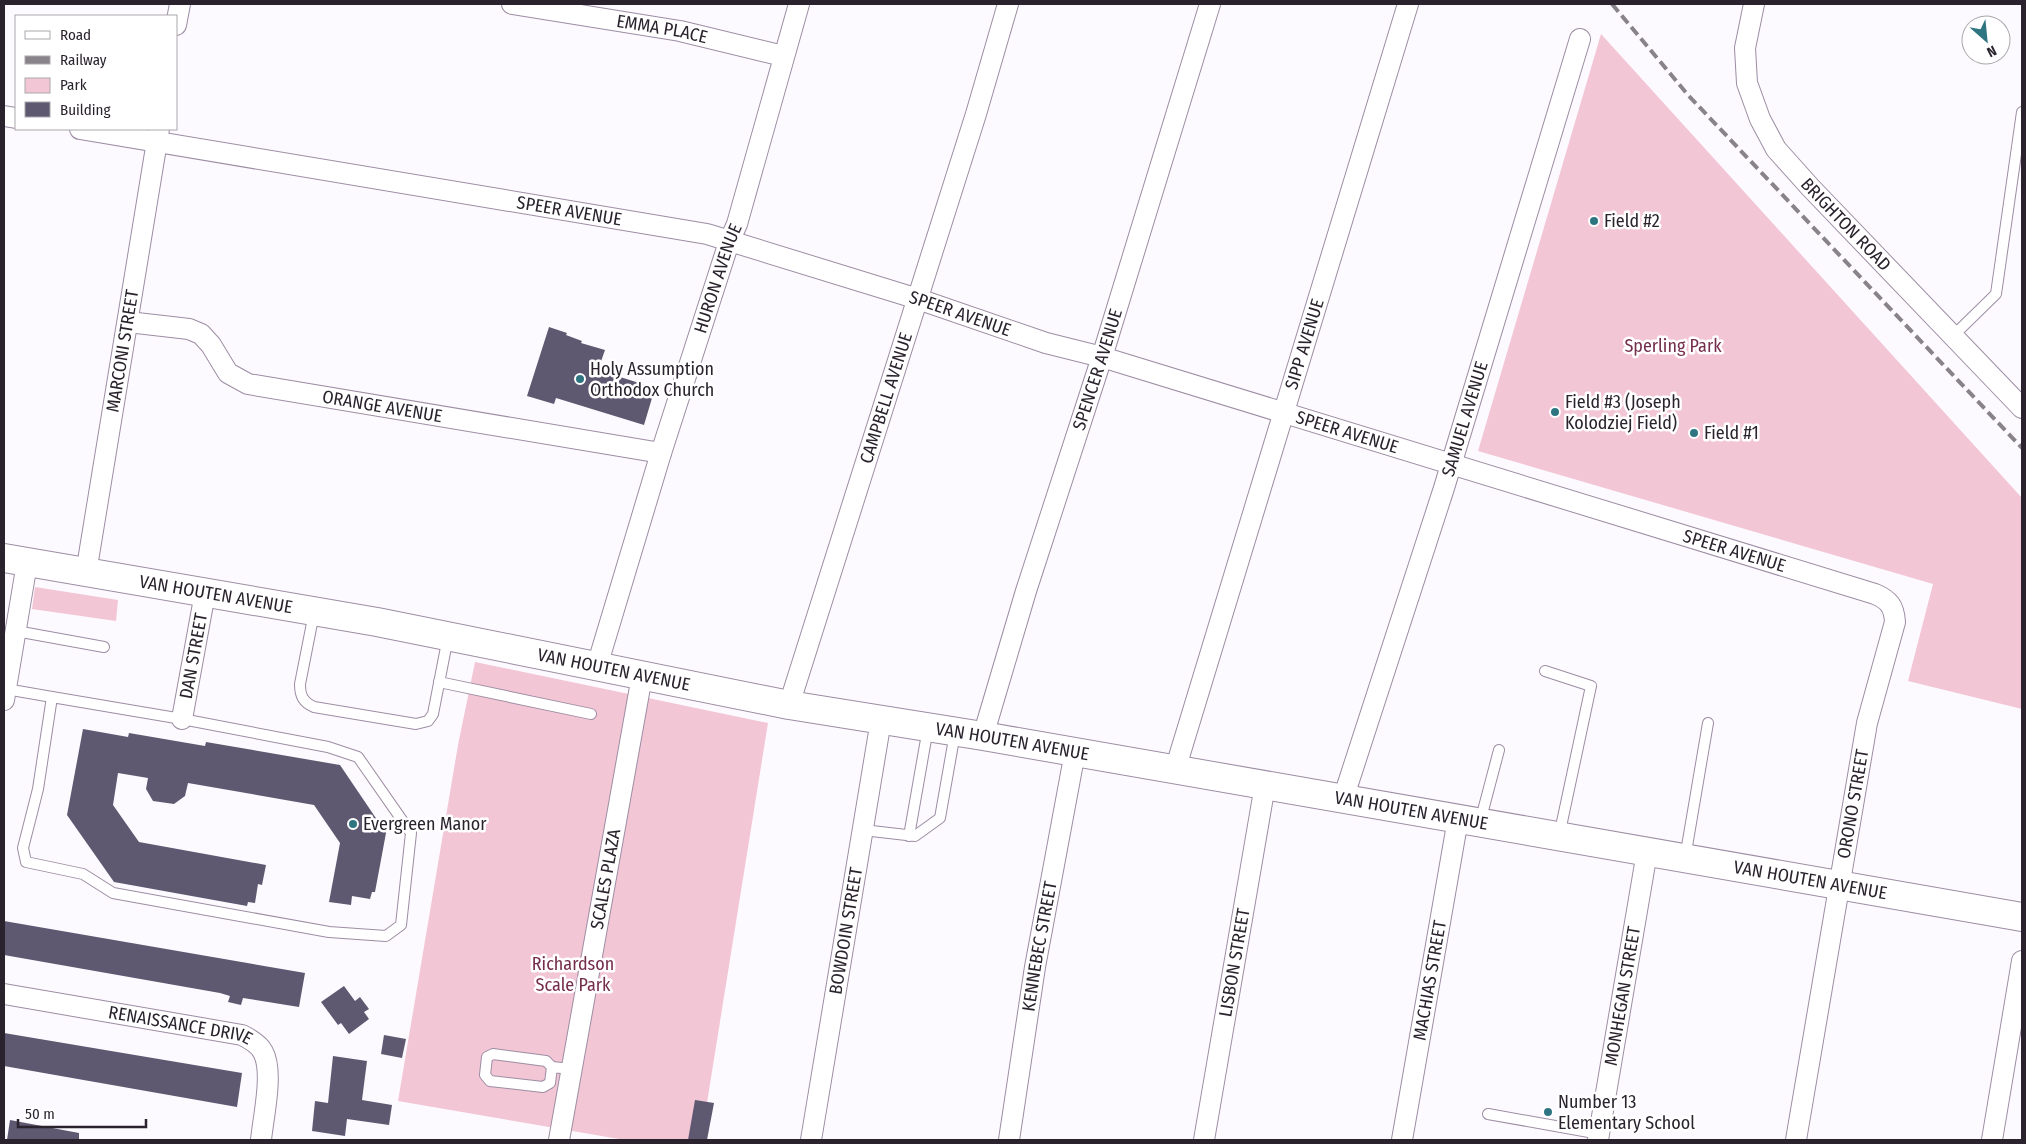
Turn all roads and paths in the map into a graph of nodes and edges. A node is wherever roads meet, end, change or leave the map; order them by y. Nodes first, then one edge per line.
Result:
1 (512, 4) edge
2 (799, 4) edge
3 (1008, 4) edge
4 (1210, 4) edge
5 (1408, 4) edge
6 (1754, 4) edge
7 (605, 11) edge
8 (1580, 39) dead end
9 (783, 56) junction
10 (2022, 112) edge
11 (93, 130) edge
12 (158, 135) edge
13 (729, 242) junction
14 (918, 299) junction
15 (128, 322) junction
16 (1954, 335) junction
17 (1102, 358) junction
18 (2022, 408) edge
19 (1283, 413) junction
20 (661, 453) junction
21 (1451, 464) junction
22 (16, 560) edge
23 (86, 573) junction
24 (1822, 578) joint
25 (205, 593) junction
26 (315, 612) junction
27 (16, 631) junction
28 (448, 636) junction
29 (104, 647) dead end
30 (597, 666) junction
31 (1545, 671) dead end
32 (642, 676) junction
33 (439, 682) junction
34 (5, 694) edge
35 (52, 697) junction
36 (790, 704) junction
37 (591, 714) dead end
38 (182, 719) junction
39 (881, 720) junction
40 (1708, 723) dead end
41 (928, 727) junction
42 (955, 732) junction
43 (983, 736) junction
44 (1499, 750) dead end
45 (1075, 752) junction
46 (1175, 770) junction
47 (1265, 785) junction
48 (1343, 799) junction
49 (1469, 821) junction
50 (863, 830) junction
51 (909, 836) junction
52 (1559, 837) junction
53 (1647, 852) junction
54 (1684, 858) junction
55 (1840, 885) junction
56 (2022, 917) edge
57 (2022, 962) edge
58 (4, 994) edge
59 (562, 1068) junction
60 (1488, 1114) dead end
61 (1599, 1137) edge
62 (261, 1140) edge
63 (559, 1140) edge
64 (811, 1140) edge
65 (1009, 1140) edge
66 (1204, 1140) edge
67 (1402, 1140) edge
68 (1796, 1140) edge
69 (1992, 1140) edge

1 - 7 street, EMMA PLACE
2 - 9 street, HURON AVENUE
3 - 14 street, CAMPBELL AVENUE
4 - 17 street, SPENCER AVENUE
5 - 19 street, SIPP AVENUE
6 - 16 street, BRIGHTON ROAD
7 - 9 street, EMMA PLACE
8 - 21 street, SAMUEL AVENUE
9 - 13 street, HURON AVENUE
10 - 16 lane
11 - 12 street, SPEER AVENUE
12 - 13 street, SPEER AVENUE
12 - 15 street, MARCONI STREET
13 - 14 street, SPEER AVENUE
13 - 20 street, HURON AVENUE
14 - 17 street, SPEER AVENUE
14 - 36 street, CAMPBELL AVENUE
15 - 20 street, ORANGE AVENUE
15 - 23 street, MARCONI STREET
16 - 18 street, BRIGHTON ROAD
17 - 19 street, SPEER AVENUE
17 - 43 street, SPENCER AVENUE
19 - 21 street, SPEER AVENUE
19 - 46 street, SIPP AVENUE
20 - 30 street, HURON AVENUE
21 - 24 street, SPEER AVENUE
21 - 48 street, SAMUEL AVENUE
22 - 23 main road, VAN HOUTEN AVENUE
22 - 27 street
23 - 25 main road, VAN HOUTEN AVENUE
24 - 55 street, ORONO STREET
25 - 26 main road, VAN HOUTEN AVENUE
25 - 38 street, DAN STREET
26 - 28 main road, VAN HOUTEN AVENUE
26 - 33 lane
27 - 29 lane
27 - 34 street
28 - 30 main road, VAN HOUTEN AVENUE
28 - 33 lane
30 - 32 main road, VAN HOUTEN AVENUE
31 - 52 lane
32 - 36 main road, VAN HOUTEN AVENUE
32 - 59 street, SCALES PLAZA
33 - 37 lane
34 - 35 lane
35 - 38 lane
35 - 38 lane
36 - 39 main road, VAN HOUTEN AVENUE
39 - 41 main road, VAN HOUTEN AVENUE
39 - 50 street, BOWDOIN STREET
40 - 54 lane
41 - 42 main road, VAN HOUTEN AVENUE
41 - 51 lane
42 - 43 main road, VAN HOUTEN AVENUE
42 - 51 lane
43 - 45 main road, VAN HOUTEN AVENUE
44 - 49 lane
45 - 46 main road, VAN HOUTEN AVENUE
45 - 65 street, KENNEBEC STREET
46 - 47 main road, VAN HOUTEN AVENUE
47 - 48 main road, VAN HOUTEN AVENUE
47 - 66 street, LISBON STREET
48 - 49 main road, VAN HOUTEN AVENUE
49 - 52 main road, VAN HOUTEN AVENUE
49 - 67 street, MACHIAS STREET
50 - 51 lane
50 - 64 street, BOWDOIN STREET
52 - 53 main road, VAN HOUTEN AVENUE
53 - 54 main road, VAN HOUTEN AVENUE
53 - 61 street, MONHEGAN STREET
54 - 55 main road, VAN HOUTEN AVENUE
55 - 56 main road, VAN HOUTEN AVENUE
55 - 68 street, ORONO STREET
57 - 69 street
58 - 62 street, RENAISSANCE DRIVE
59 - 59 lane
59 - 63 street, SCALES PLAZA
60 - 61 lane

